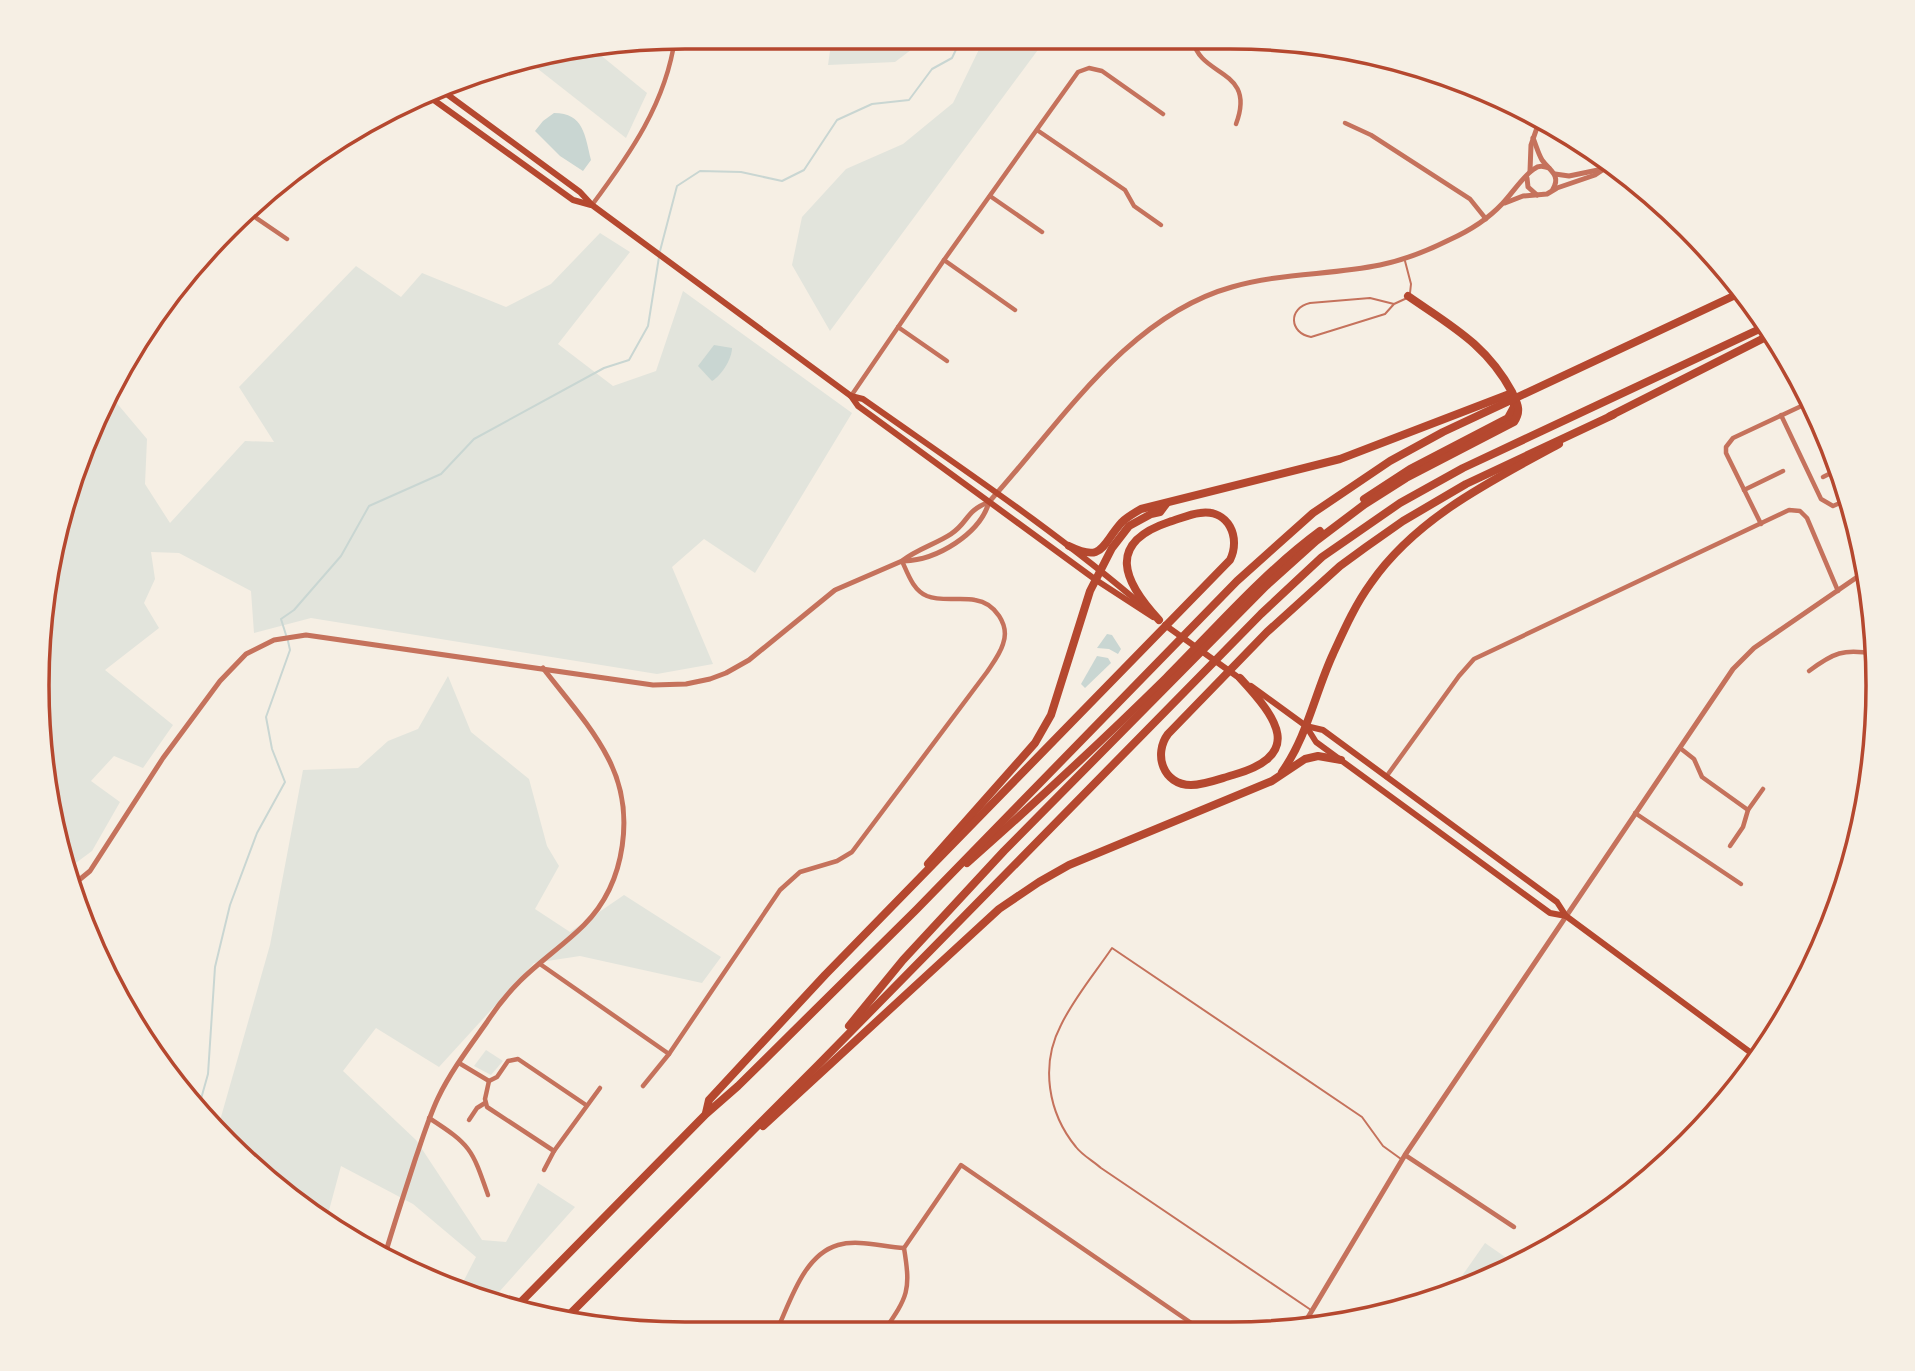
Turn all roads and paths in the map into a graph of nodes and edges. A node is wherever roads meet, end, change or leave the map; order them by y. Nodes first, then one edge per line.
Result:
1 (672, 49) edge
2 (1195, 49) edge
3 (448, 95) edge
4 (435, 101) edge
5 (1163, 114) dead end
6 (1236, 124) dead end
7 (1345, 124) dead end
8 (1536, 128) edge
9 (1037, 130) junction
10 (1533, 138) junction
11 (1549, 168) junction
12 (1600, 169) edge
13 (1602, 170) edge
14 (1529, 173) junction
15 (1555, 174) junction
16 (1551, 191) junction
17 (1538, 195) junction
18 (990, 196) junction
19 (1502, 204) junction
20 (593, 205) junction
21 (255, 217) edge
22 (1486, 219) junction
23 (1161, 225) dead end
24 (1042, 232) dead end
25 (287, 239) dead end
26 (1404, 259) junction
27 (944, 260) junction
28 (1408, 296) junction
29 (1733, 296) edge
30 (1394, 304) junction
31 (1015, 310) dead end
32 (898, 327) junction
33 (1758, 330) edge
34 (1763, 339) edge
35 (947, 361) dead end
36 (1560, 376) junction
37 (851, 396) junction
38 (1514, 396) junction
39 (1801, 406) edge
40 (1612, 415) junction
41 (1781, 415) junction
42 (1783, 471) dead end
43 (1829, 474) edge
44 (1823, 477) dead end
45 (1744, 490) junction
46 (997, 494) junction
47 (989, 502) junction
48 (1839, 503) edge
49 (1166, 504) junction
50 (1761, 524) junction
51 (1069, 546) junction
52 (902, 561) junction
53 (1101, 570) junction
54 (1857, 578) edge
55 (1096, 580) junction
56 (1838, 591) junction
57 (1159, 620) junction
58 (1865, 653) edge
59 (543, 668) junction
60 (1809, 671) dead end
61 (1240, 678) junction
62 (1306, 726) junction
63 (1679, 747) junction
64 (1341, 760) junction
65 (1386, 777) junction
66 (1272, 781) junction
67 (1763, 789) dead end
68 (1748, 810) junction
69 (1635, 813) junction
70 (1730, 846) dead end
71 (80, 879) edge
72 (1741, 884) dead end
73 (916, 909) junction
74 (1566, 916) junction
75 (863, 937) junction
76 (540, 964) junction
77 (1750, 1052) edge
78 (669, 1055) junction
79 (459, 1063) junction
80 (818, 1065) junction
81 (489, 1081) junction
82 (643, 1086) dead end
83 (600, 1088) dead end
84 (485, 1103) junction
85 (586, 1105) junction
86 (706, 1114) junction
87 (429, 1118) junction
88 (469, 1121) dead end
89 (554, 1151) junction
90 (1403, 1157) junction
91 (544, 1170) dead end
92 (696, 1186) junction
93 (488, 1195) dead end
94 (1514, 1227) dead end
95 (387, 1247) edge
96 (904, 1248) junction
97 (522, 1300) edge
98 (1311, 1311) junction
99 (572, 1312) edge
100 (1307, 1318) edge
101 (781, 1322) edge
102 (890, 1322) edge
103 (1190, 1322) edge

1 - 20 street
2 - 6 street
3 - 20 main road
4 - 20 main road
5 - 9 street
7 - 22 street
8 - 10 street
9 - 18 street
9 - 23 street
10 - 11 street
10 - 14 street
11 - 14 street
11 - 15 street
12 - 15 street
13 - 16 street
14 - 17 street
14 - 19 street
15 - 16 street
16 - 17 street
17 - 19 street
18 - 24 street
18 - 27 street
19 - 22 street
20 - 37 main road
21 - 25 street
22 - 26 street
26 - 28 lane
26 - 46 street
27 - 31 street
27 - 32 street
28 - 30 lane
28 - 38 highway
29 - 36 highway
30 - 30 lane
32 - 35 street
32 - 37 street
33 - 80 highway
34 - 40 highway
36 - 49 highway
36 - 73 highway
37 - 46 main road
37 - 47 main road
38 - 73 highway
38 - 80 highway
39 - 41 street
40 - 61 highway
40 - 62 highway
41 - 45 street
41 - 48 street
42 - 45 street
43 - 44 street
45 - 50 street
46 - 47 street
46 - 51 main road
47 - 52 street
47 - 52 street
47 - 55 main road
49 - 51 highway
49 - 53 highway
50 - 56 street
50 - 65 street
51 - 53 main road
52 - 59 street
52 - 78 street
53 - 55 highway
53 - 57 main road
54 - 56 street
55 - 57 main road
55 - 75 highway
56 - 63 street
57 - 61 main road
57 - 75 highway
58 - 60 street
59 - 71 street
59 - 76 street
61 - 62 main road
62 - 64 main road
62 - 65 main road
62 - 66 highway
63 - 68 street
63 - 69 street
64 - 66 highway
64 - 74 main road
65 - 74 main road
66 - 92 highway
67 - 68 street
68 - 70 street
69 - 72 street
69 - 74 street
73 - 86 highway
74 - 77 main road
74 - 90 street
75 - 86 highway
76 - 78 street
76 - 79 street
78 - 82 street
79 - 81 street
79 - 87 street
80 - 92 highway
81 - 84 street
81 - 85 street
83 - 85 street
84 - 88 street
84 - 89 street
85 - 89 street
86 - 97 highway
87 - 93 street
87 - 95 street
89 - 91 street
90 - 94 street
90 - 98 street
90 - 98 lane
92 - 99 highway
96 - 101 street
96 - 102 street
96 - 103 street
98 - 100 street

